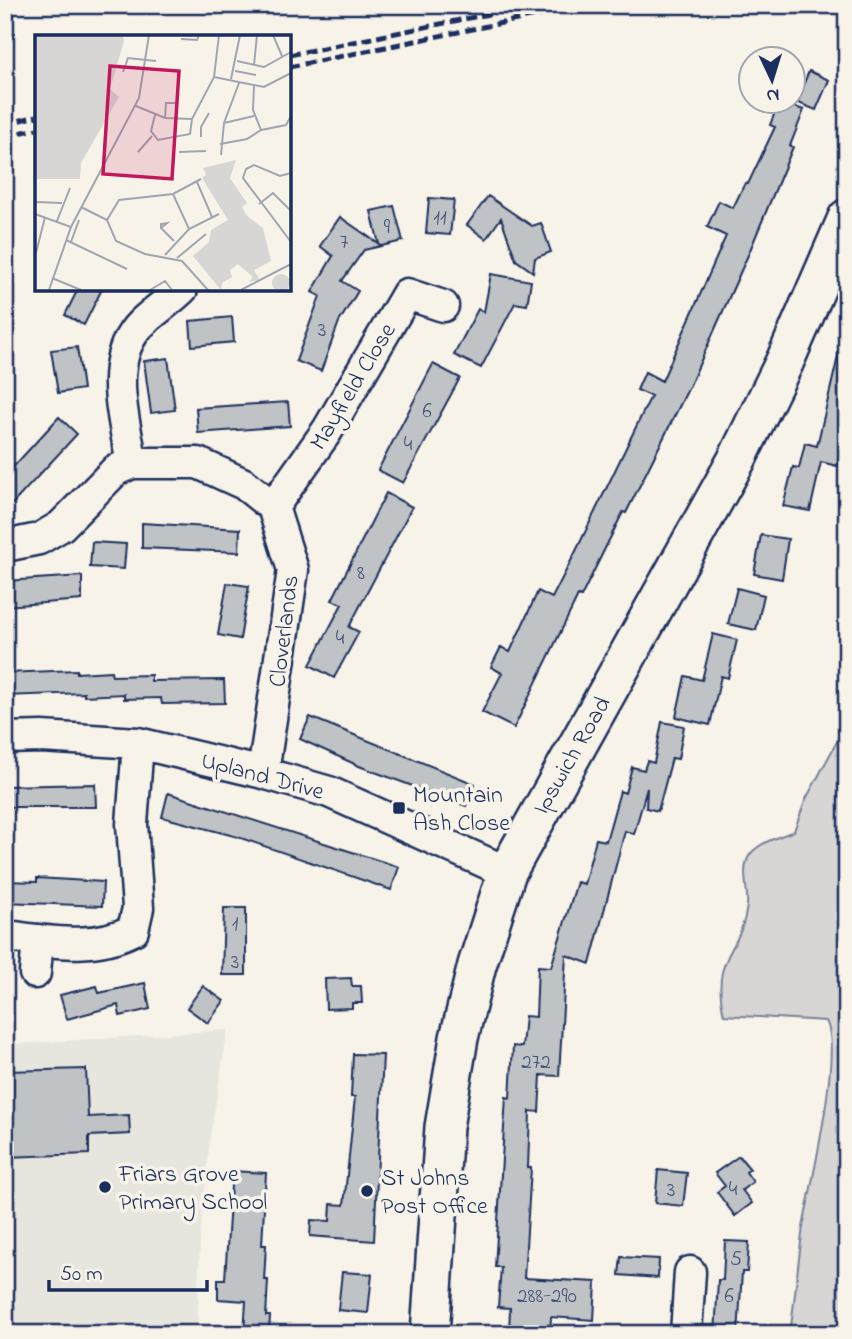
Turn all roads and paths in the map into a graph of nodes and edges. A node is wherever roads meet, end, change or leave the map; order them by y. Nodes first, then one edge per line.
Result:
1 (847, 218) edge
2 (181, 290) edge
3 (443, 306) dead end
4 (132, 463) junction
5 (273, 507) junction
6 (5, 546) edge
7 (5, 738) edge
8 (138, 744) junction
9 (263, 773) junction
10 (507, 872) junction
11 (5, 936) edge
12 (38, 940) junction
13 (35, 973) dead end
14 (690, 1272) dead end
15 (430, 1334) edge
16 (686, 1334) edge

1 - 10 main road, Ipswich Road
2 - 4 street
3 - 5 street, Mayfield Close
4 - 5 street
4 - 6 street
5 - 9 street, Cloverlands
7 - 8 street, Upland Drive
8 - 9 street, Upland Drive
8 - 12 street
9 - 10 street, Upland Drive
10 - 15 main road, Ipswich Road
11 - 12 street
12 - 13 street
14 - 16 street

